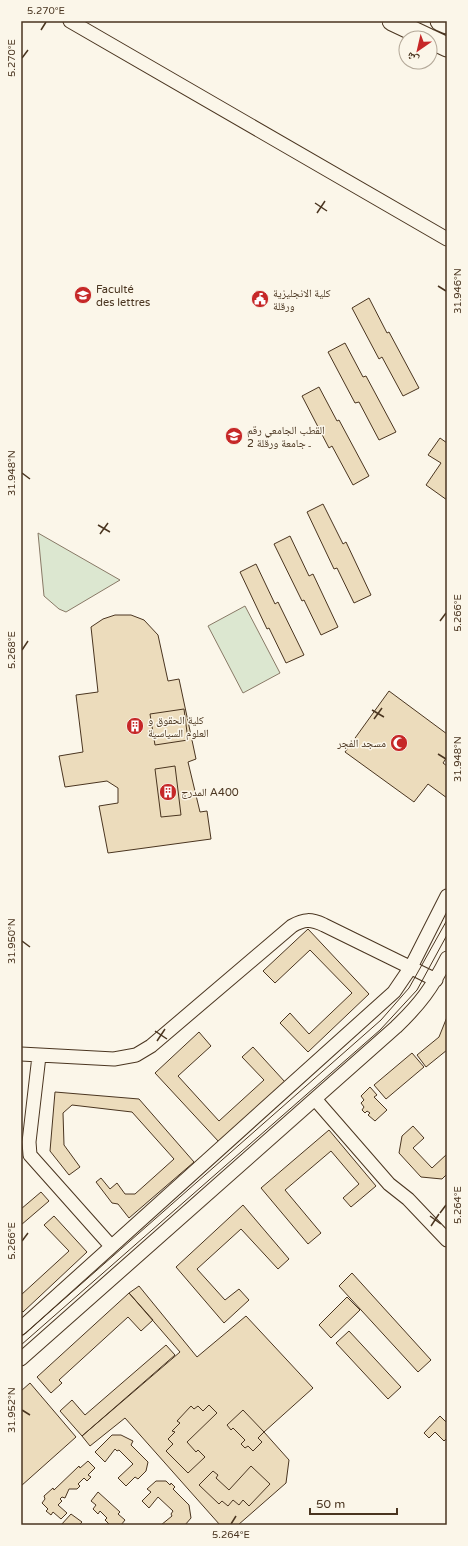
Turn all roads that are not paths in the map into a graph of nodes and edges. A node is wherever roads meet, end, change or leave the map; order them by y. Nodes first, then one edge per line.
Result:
1 (70, 21) edge
2 (392, 21) edge
3 (440, 21) edge
4 (447, 24) edge
5 (410, 30) edge
6 (447, 239) edge
7 (447, 896) edge
8 (447, 958) edge
9 (411, 967) junction
10 (436, 980) junction
11 (21, 1054) edge
12 (39, 1056) junction
13 (315, 1100) junction
14 (447, 1240) edge
15 (111, 1246) junction
16 (21, 1328) edge
17 (21, 1359) edge

1 - 6 street
2 - 5 highway
3 - 4 highway
7 - 9 street
8 - 10 street
9 - 10 street
9 - 12 street
9 - 15 street
10 - 13 street
11 - 12 street
12 - 15 street
13 - 14 street
13 - 17 street
15 - 16 street

